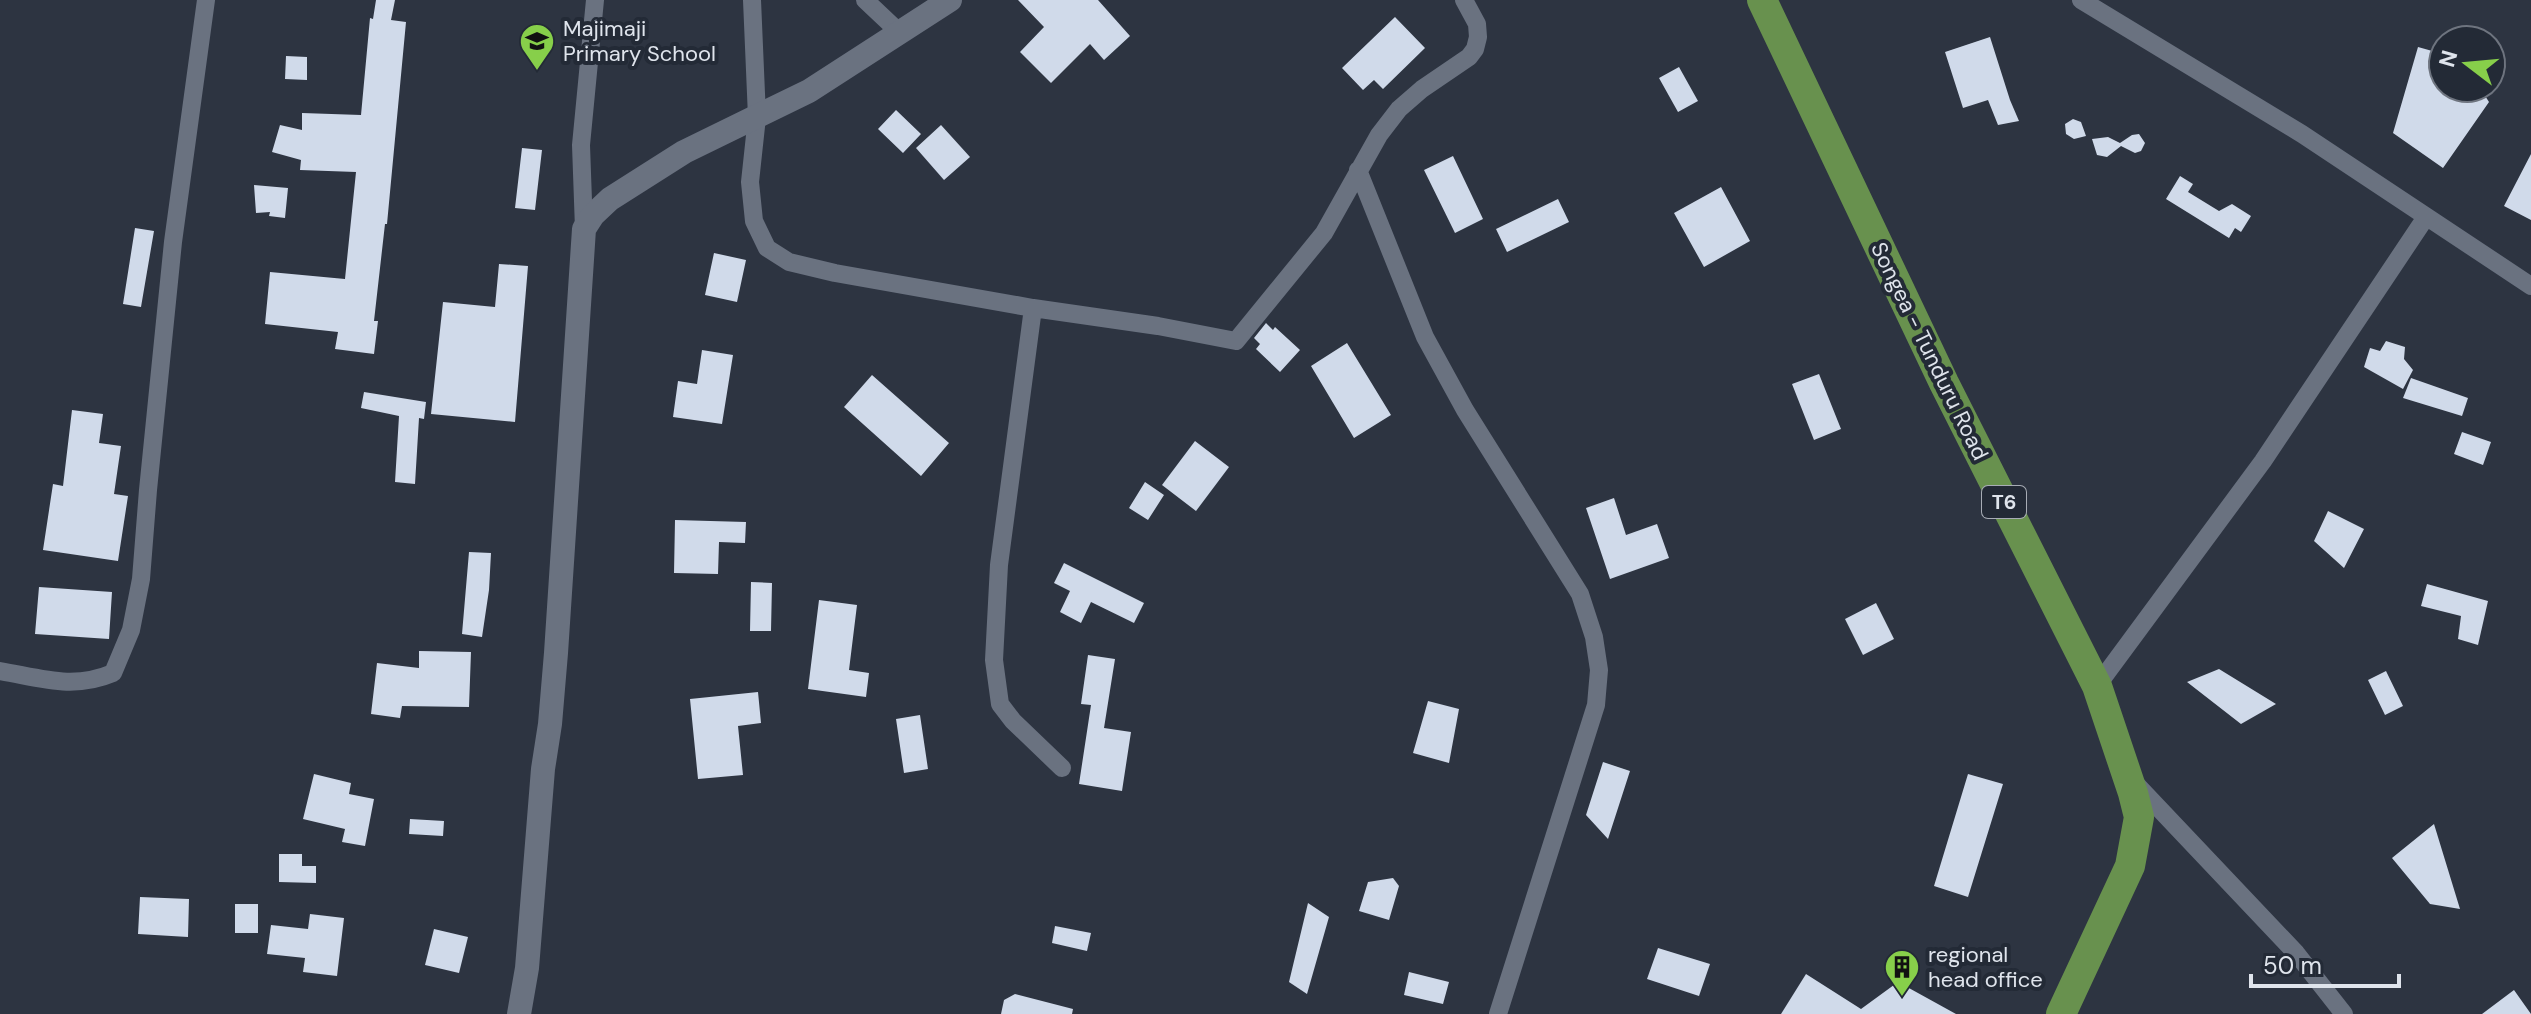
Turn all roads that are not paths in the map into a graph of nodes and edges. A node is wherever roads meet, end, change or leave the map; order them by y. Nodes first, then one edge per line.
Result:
1 (206, 0) edge
2 (595, 0) edge
3 (752, 0) edge
4 (865, 0) edge
5 (950, 0) edge
6 (1464, 0) edge
7 (1762, 0) edge
8 (2081, 0) edge
9 (900, 33) junction
10 (757, 117) junction
11 (1358, 170) junction
12 (2426, 217) junction
13 (584, 229) junction
14 (2531, 286) edge
15 (1033, 308) junction
16 (0, 671) edge
17 (2097, 686) junction
18 (1062, 768) dead end
19 (2127, 774) junction
20 (2334, 1009) edge
21 (519, 1014) edge
22 (1498, 1014) edge
23 (2061, 1014) edge

1 - 16 street
2 - 13 street
3 - 10 street
4 - 9 street
5 - 9 street
6 - 11 street
7 - 17 highway, Songea - Tunduru Road / T6
8 - 12 street
9 - 10 street
10 - 13 street
10 - 15 street
11 - 15 street
11 - 22 street
12 - 14 street
12 - 17 street
13 - 21 street
15 - 18 street
17 - 19 highway, Songea - Tunduru Road / T6
19 - 20 street
19 - 23 highway, Songea - Tunduru Road / T6

